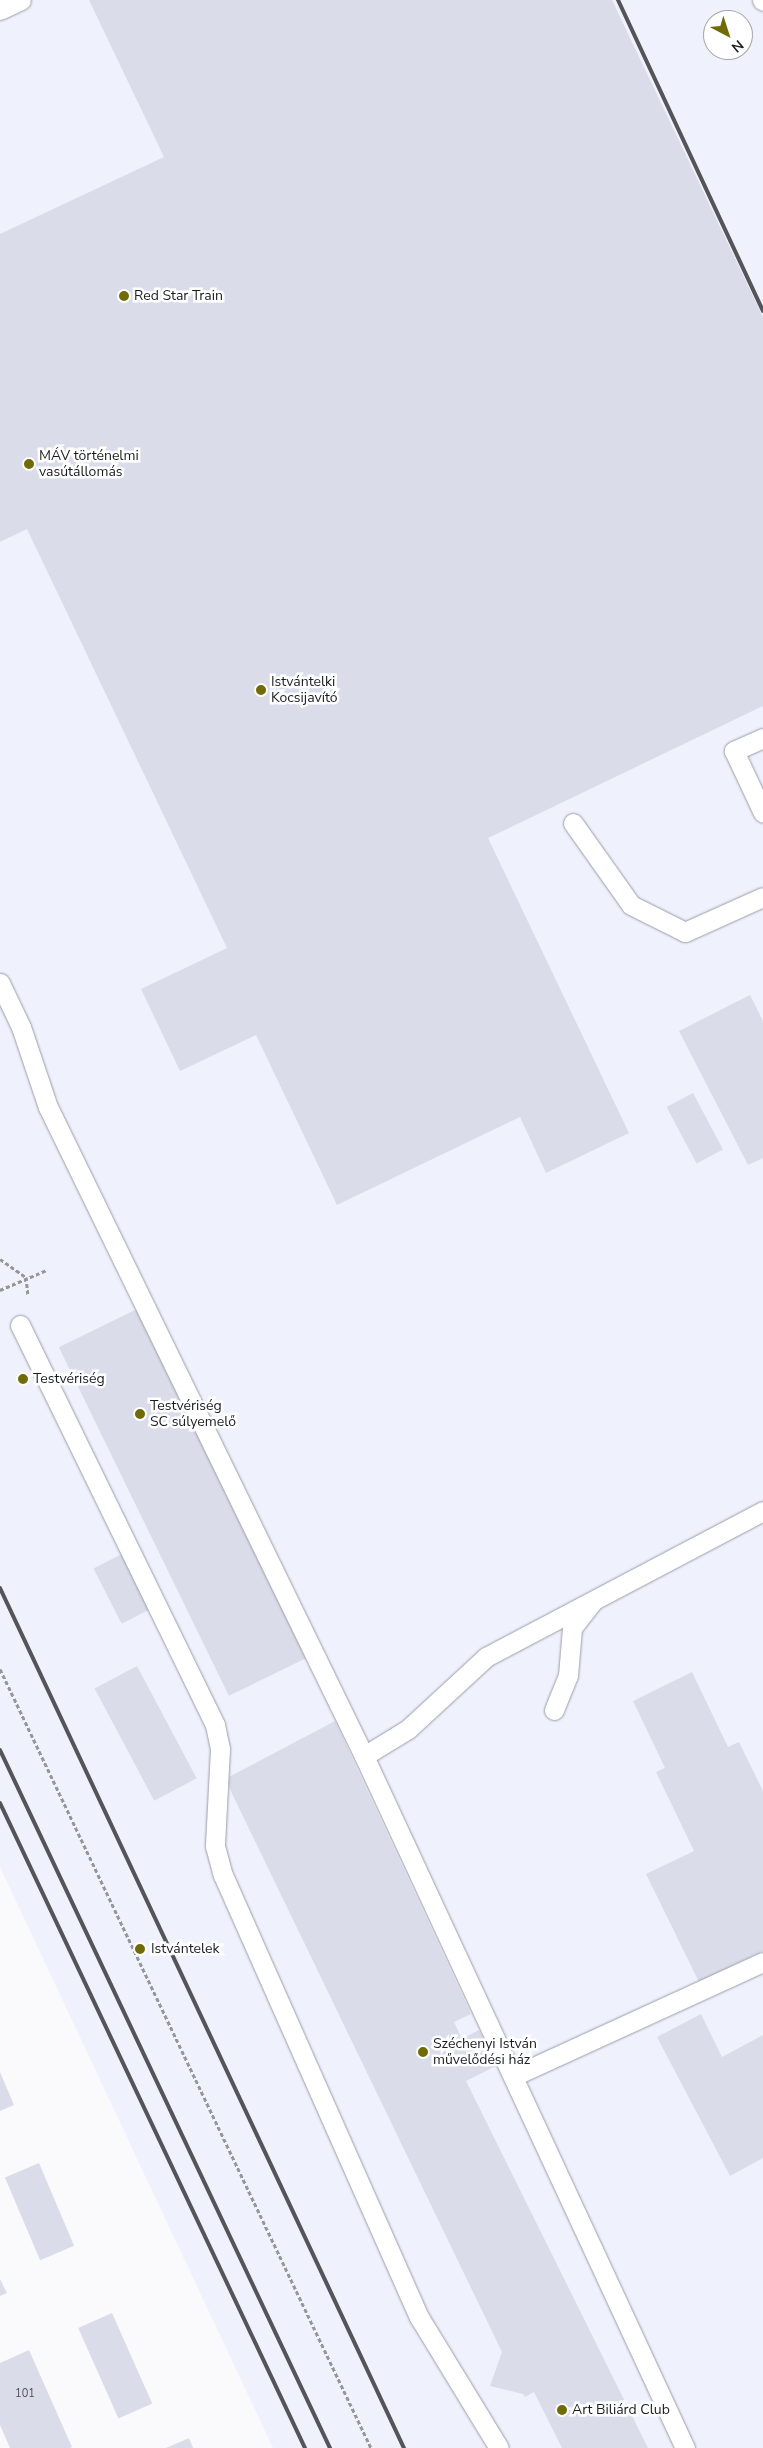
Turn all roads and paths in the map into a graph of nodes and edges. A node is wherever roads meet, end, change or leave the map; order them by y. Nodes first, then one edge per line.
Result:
1 (21, 0) edge
2 (0, 10) edge
3 (763, 738) edge
4 (763, 813) edge
5 (573, 823) dead end
6 (763, 897) edge
7 (0, 983) edge
8 (0, 1259) edge
9 (47, 1270) dead end
10 (26, 1277) junction
11 (0, 1290) edge
12 (20, 1325) joint
13 (763, 1510) edge
14 (596, 1597) junction
15 (0, 1669) edge
16 (554, 1710) dead end
17 (364, 1756) junction
18 (763, 1962) edge
19 (514, 2076) junction
20 (371, 2448) edge
21 (498, 2448) edge
22 (684, 2448) edge

1 - 2 lane
3 - 4 lane
5 - 6 lane
7 - 17 lane
8 - 10 path
9 - 10 path
10 - 11 path
10 - 12 path
12 - 21 lane
13 - 14 lane
14 - 16 lane
14 - 17 lane
15 - 20 path
17 - 19 lane
18 - 19 lane
19 - 22 lane

